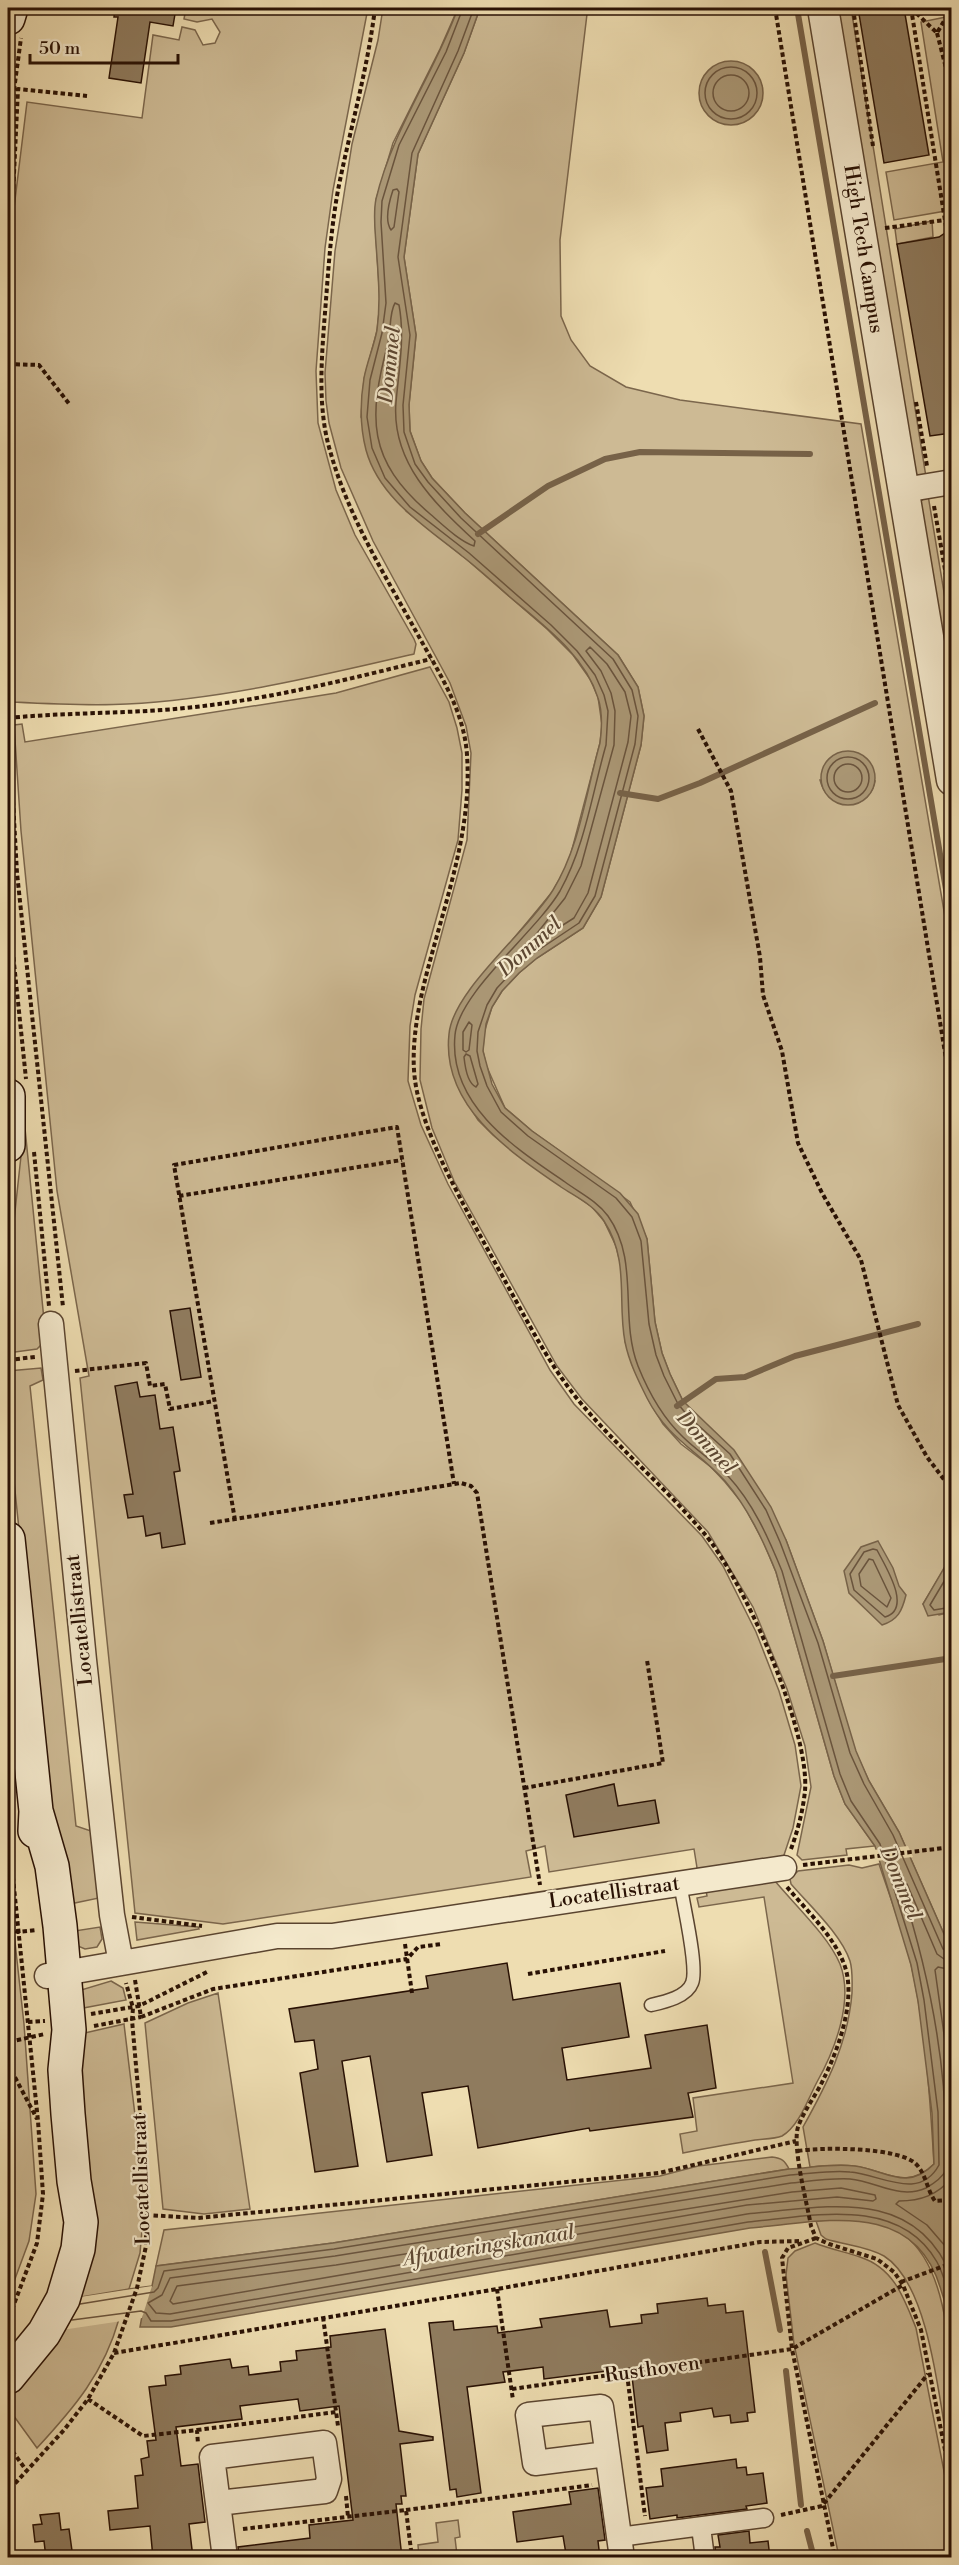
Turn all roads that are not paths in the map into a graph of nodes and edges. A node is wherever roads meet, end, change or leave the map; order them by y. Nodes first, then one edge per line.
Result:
1 (823, 8) edge
2 (929, 486) edge
3 (951, 780) edge
4 (8, 1096) edge
5 (8, 1145) edge
6 (57, 1319) road end
7 (8, 1539) edge
8 (36, 1811) junction
9 (784, 1868) road end
10 (682, 1894) dead end
11 (127, 1963) junction
12 (56, 1974) junction
13 (651, 2005) dead end
14 (29, 2321) edge
15 (8, 2377) edge
16 (607, 2454) junction
17 (218, 2503) junction
18 (764, 2518) road end
19 (701, 2527) junction
20 (620, 2547) edge
21 (225, 2558) edge
22 (705, 2558) edge

1 - 2 street, High Tech Campus
2 - 3 street, High Tech Campus
4 - 5 main road
6 - 11 street, Locatellistraat
7 - 8 main road
8 - 12 main road
8 - 12 main road
9 - 11 street, Locatellistraat
10 - 13 lane
11 - 12 street, Locatellistraat
12 - 14 main road
14 - 15 main road
16 - 16 street, Rusthoven
16 - 20 street, Rusthoven
17 - 17 street
17 - 21 street
18 - 19 street, Rusthoven
19 - 20 street, Rusthoven
19 - 22 street

